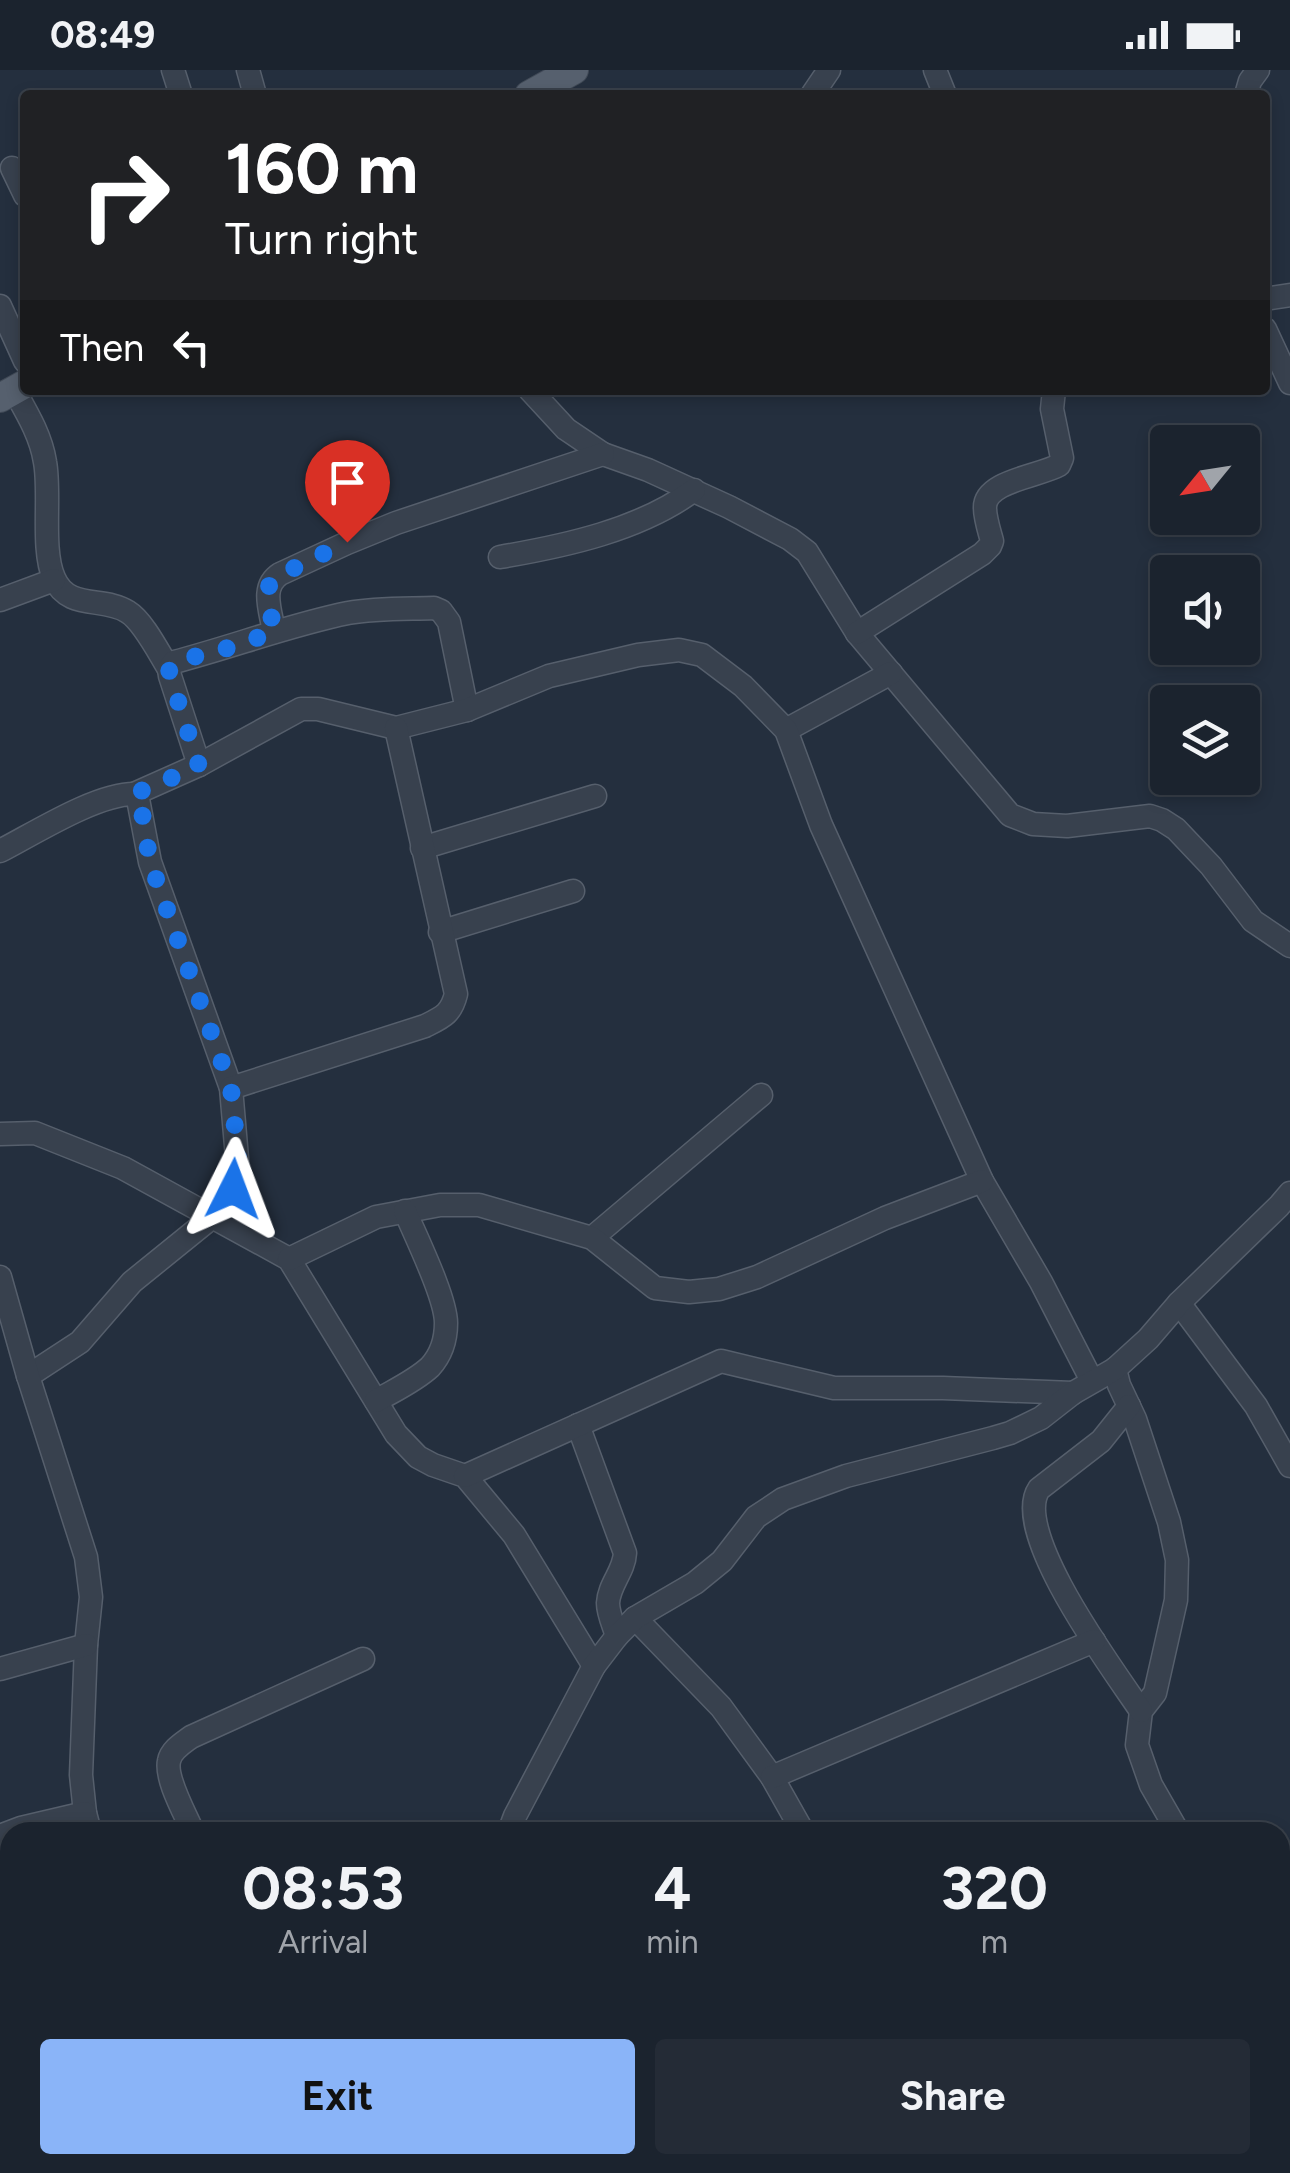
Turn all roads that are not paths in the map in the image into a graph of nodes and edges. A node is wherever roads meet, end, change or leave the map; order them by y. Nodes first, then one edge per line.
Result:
1 (574, 70) edge
2 (539, 90) edge
3 (0, 306) edge
4 (1270, 340) edge
5 (20, 350) edge
6 (1290, 383) edge
7 (13, 391) edge
8 (535, 395) edge
9 (1053, 395) edge
10 (603, 454) junction
11 (694, 490) junction
12 (500, 557) dead end
13 (54, 580) junction
14 (0, 600) edge
15 (274, 632) junction
16 (857, 633) junction
17 (169, 669) junction
18 (891, 673) junction
19 (467, 710) junction
20 (396, 728) junction
21 (786, 730) junction
22 (199, 766) junction
23 (134, 794) junction
24 (595, 796) dead end
25 (422, 848) junction
26 (0, 851) edge
27 (573, 891) dead end
28 (440, 932) junction
29 (1290, 946) edge
30 (231, 1088) junction
31 (761, 1095) dead end
32 (0, 1134) edge
33 (982, 1181) junction
34 (1290, 1193) edge
35 (406, 1211) junction
36 (211, 1218) junction
37 (592, 1238) junction
38 (288, 1259) junction
39 (0, 1277) edge
40 (1179, 1303) junction
41 (1115, 1369) junction
42 (28, 1376) junction
43 (1082, 1387) junction
44 (376, 1402) junction
45 (1128, 1406) junction
46 (578, 1425) junction
47 (1290, 1466) edge
48 (464, 1476) junction
49 (635, 1618) junction
50 (618, 1636) junction
51 (1094, 1641) junction
52 (86, 1645) junction
53 (363, 1659) dead end
54 (594, 1666) junction
55 (0, 1668) edge
56 (1141, 1711) junction
57 (772, 1778) junction
58 (87, 1822) edge
59 (189, 1822) edge
60 (512, 1822) edge
61 (797, 1822) edge
62 (1172, 1822) edge

1 - 2 main road
3 - 5 street
4 - 6 street
7 - 13 street
8 - 10 street
9 - 16 street
10 - 11 street
10 - 15 street
11 - 12 street
11 - 16 street
13 - 14 street
13 - 17 street
15 - 17 street
15 - 19 street
16 - 18 street
17 - 22 street
18 - 21 street
18 - 29 street
19 - 20 street
19 - 21 street
20 - 22 street
20 - 25 street
21 - 33 street
22 - 23 street
23 - 26 street
23 - 30 street
24 - 25 street
25 - 28 street
27 - 28 street
28 - 30 street
30 - 36 street
31 - 37 street
32 - 36 street
33 - 37 street
33 - 43 street
34 - 40 street
35 - 37 street
35 - 38 street
35 - 44 street
36 - 38 street
36 - 42 street
38 - 44 street
39 - 42 street
40 - 41 street
40 - 47 street
41 - 43 street
41 - 45 street
42 - 52 street
43 - 46 street
43 - 49 street
44 - 48 street
45 - 51 street
45 - 56 street
46 - 48 street
46 - 50 street
48 - 54 street
49 - 50 street
49 - 57 street
50 - 54 street
51 - 56 street
51 - 57 street
52 - 55 street
52 - 58 street
53 - 59 street
54 - 60 street
56 - 62 street
57 - 61 street

